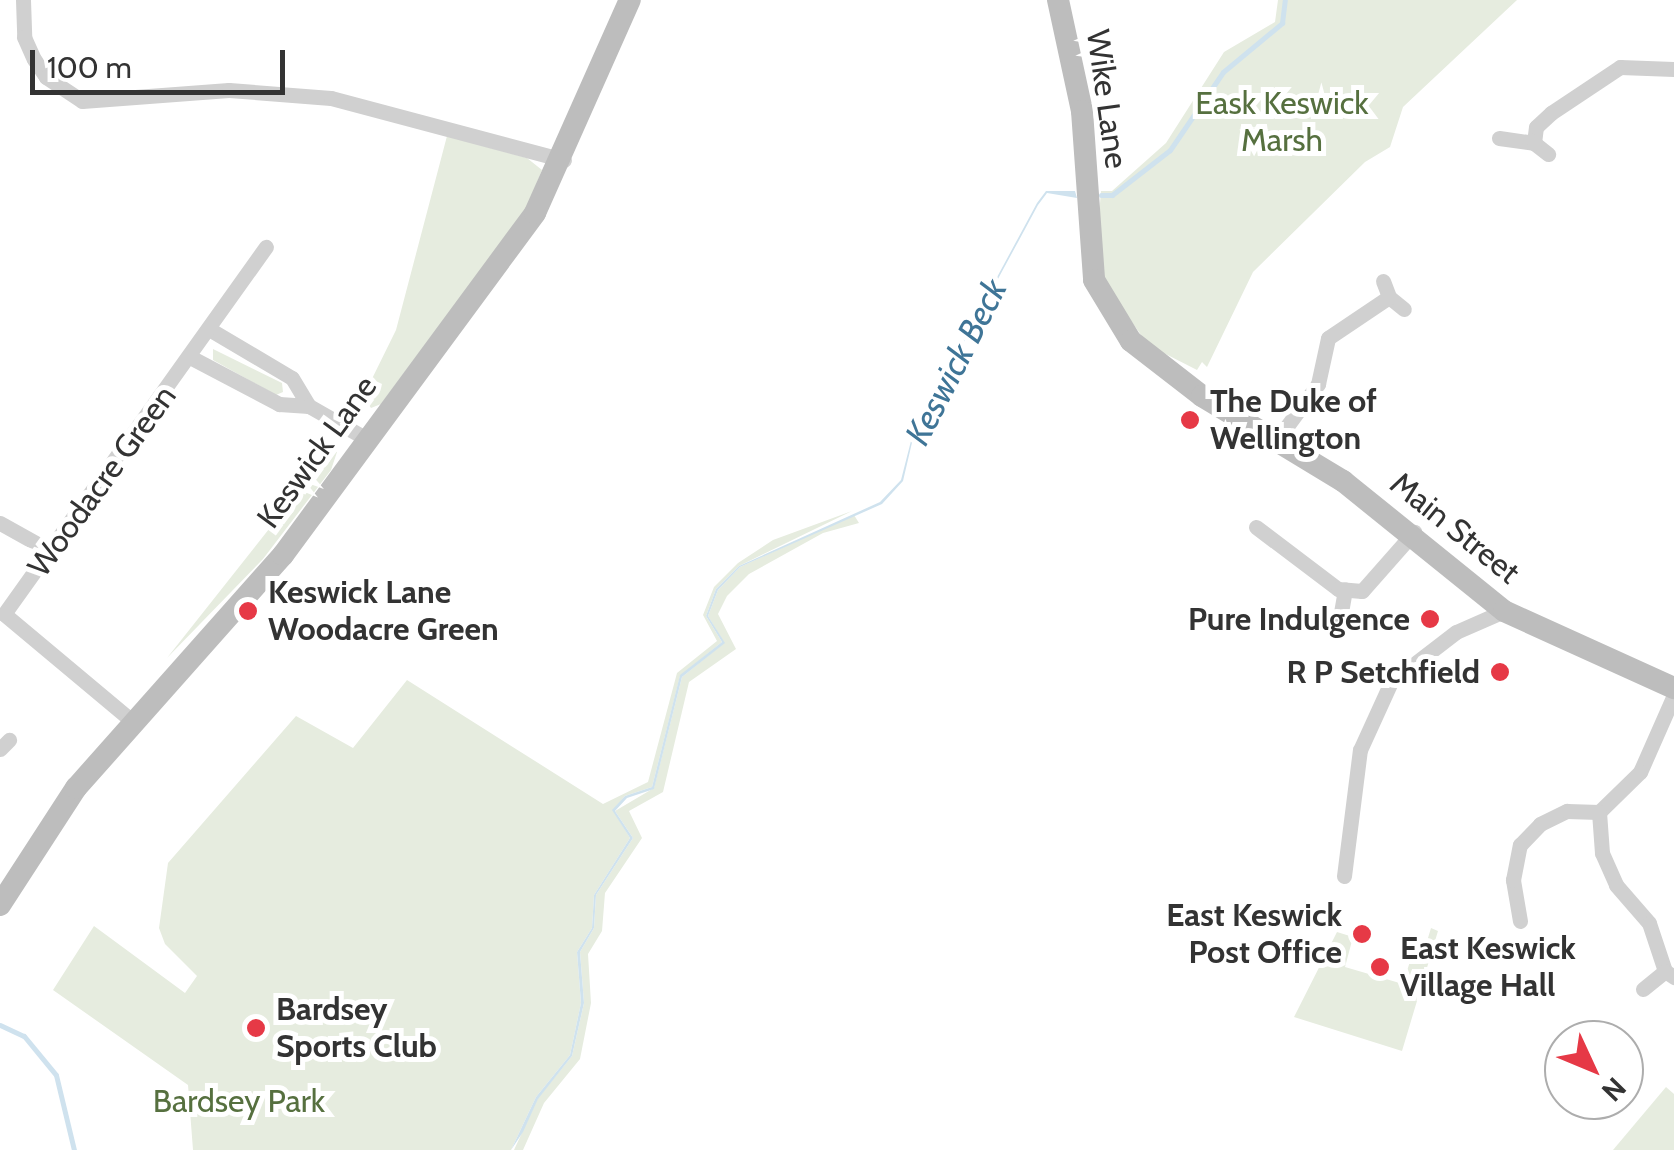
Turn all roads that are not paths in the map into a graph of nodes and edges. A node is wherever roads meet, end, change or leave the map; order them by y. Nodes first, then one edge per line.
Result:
1 (23, 0) edge
2 (630, 0) edge
3 (1058, 0) edge
4 (1674, 69) edge
5 (1499, 138) dead end
6 (1534, 143) junction
7 (1548, 154) dead end
8 (564, 160) junction
9 (1087, 196) joint
10 (266, 248) dead end
11 (1383, 280) dead end
12 (1389, 297) junction
13 (1404, 309) dead end
14 (209, 330) junction
15 (190, 357) junction
16 (308, 406) junction
17 (365, 438) junction
18 (1276, 441) junction
19 (0, 523) edge
20 (1256, 527) dead end
21 (1414, 532) junction
22 (52, 552) junction
23 (1345, 590) junction
24 (1504, 610) junction
25 (2, 616) edge
26 (1340, 618) dead end
27 (1674, 688) edge
28 (1674, 696) edge
29 (132, 720) junction
30 (1599, 812) junction
31 (1344, 876) dead end
32 (0, 904) edge
33 (1520, 921) dead end
34 (1669, 974) edge
35 (1643, 989) dead end

1 - 8 street
2 - 8 street, Keswick Lane
3 - 9 street, Wike Lane
4 - 6 street
5 - 6 street
6 - 7 street
8 - 17 street, Keswick Lane
9 - 18 street, Main Street
10 - 14 street, Woodacre Green
11 - 12 street
12 - 13 street
12 - 18 street
14 - 15 street, Woodacre Green
14 - 16 street, Woodacre Green
15 - 16 street, Woodacre Green
15 - 22 street, Woodacre Green
16 - 17 street, Woodacre Green
17 - 29 street, Keswick Lane
18 - 21 street, Main Street
19 - 22 street
20 - 23 street
21 - 23 street
21 - 24 street, Main Street
22 - 25 street, Woodacre Green
23 - 26 street
24 - 27 street, Main Street
24 - 31 street
25 - 29 street, Woodacre Green
28 - 30 street
29 - 32 street, Keswick Lane
30 - 33 street
30 - 34 street
34 - 35 street

